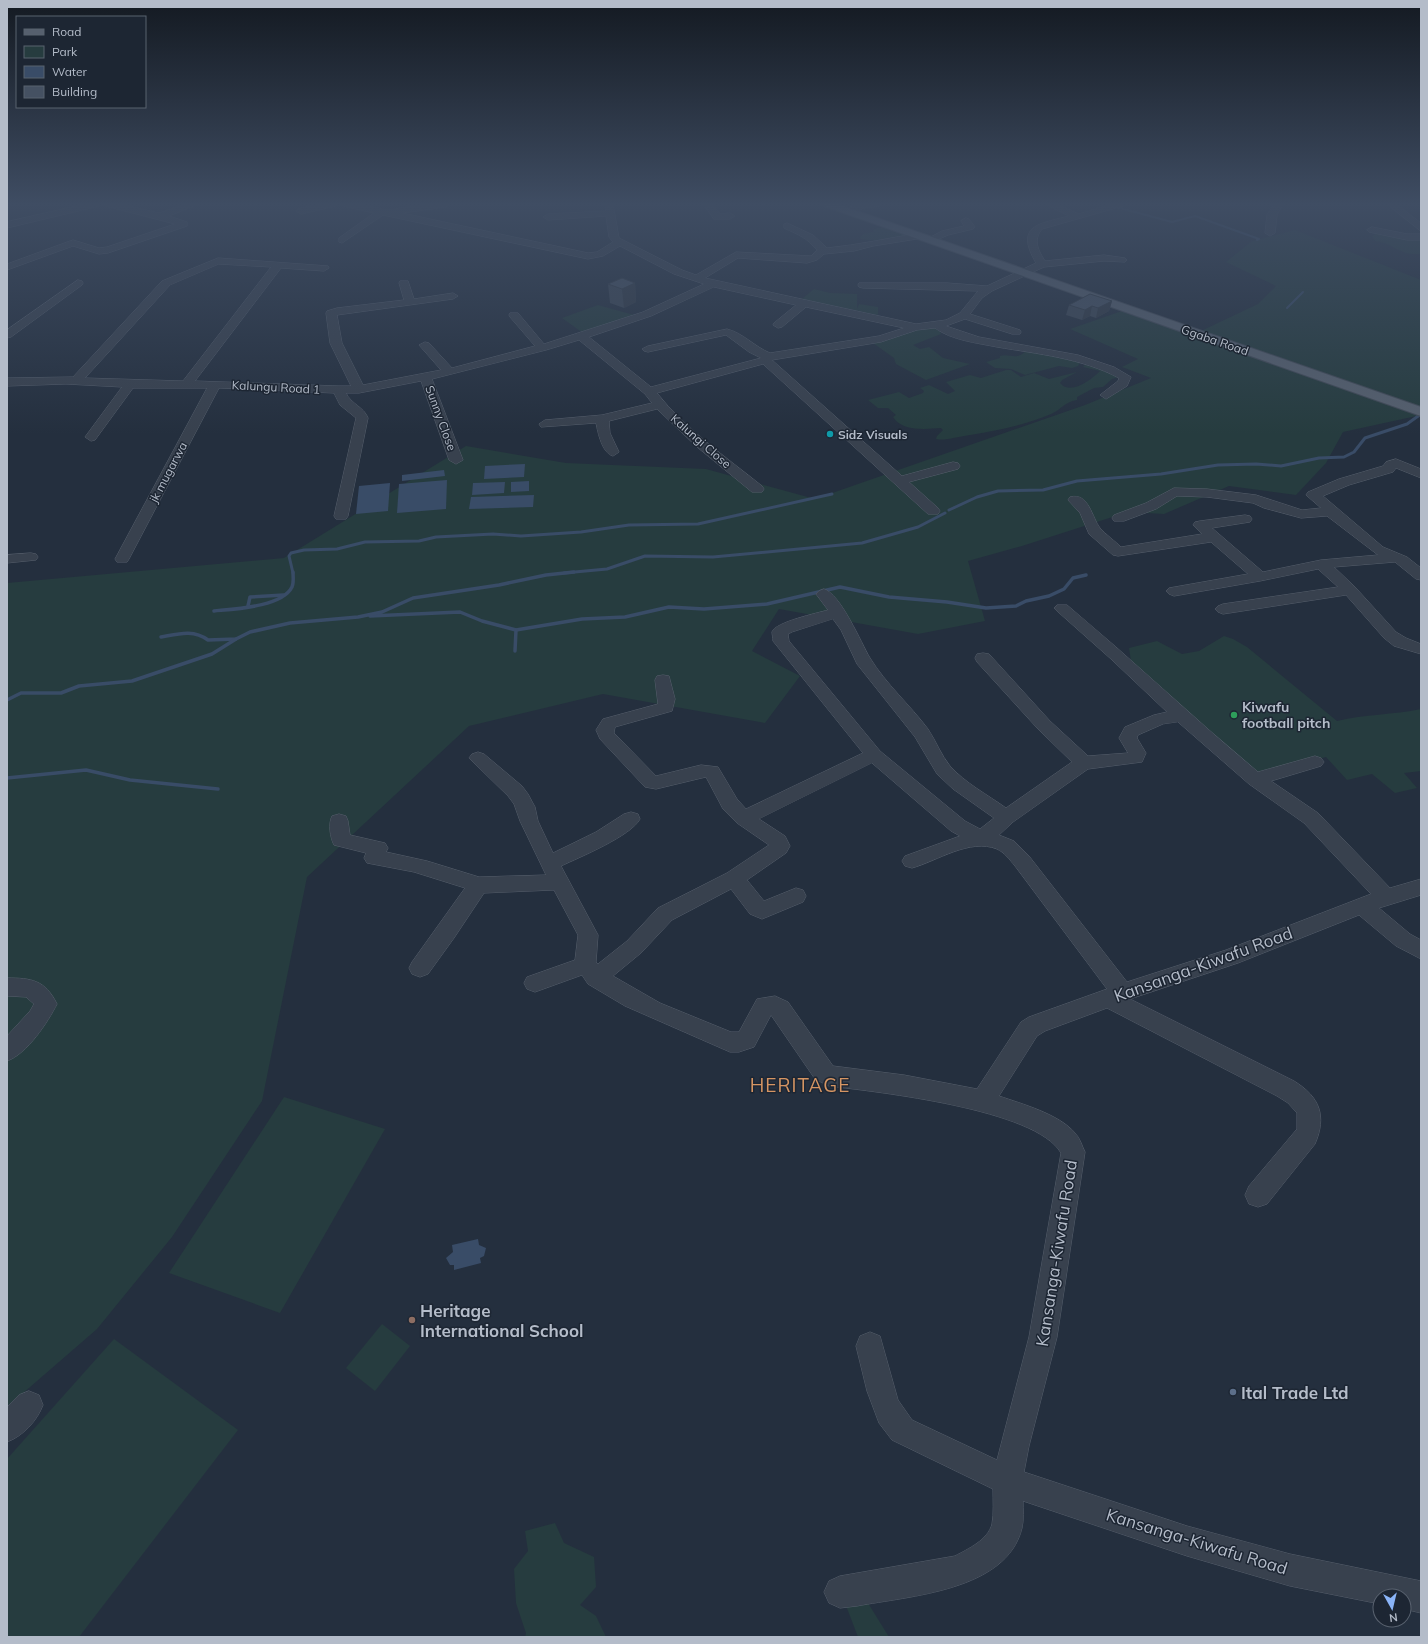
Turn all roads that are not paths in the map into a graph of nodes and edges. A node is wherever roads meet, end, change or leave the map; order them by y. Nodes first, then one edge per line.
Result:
1 (171, 281) edge
2 (262, 281) edge
3 (702, 281) edge
4 (1007, 281) edge
5 (1046, 281) edge
6 (78, 283) dead end
7 (404, 283) dead end
8 (712, 284) junction
9 (863, 285) dead end
10 (988, 289) junction
11 (453, 296) dead end
12 (410, 303) junction
13 (804, 303) junction
14 (514, 315) dead end
15 (964, 315) junction
16 (778, 325) dead end
17 (937, 325) junction
18 (916, 327) junction
19 (1016, 332) dead end
20 (7, 335) edge
21 (581, 336) junction
22 (425, 345) dead end
23 (542, 348) junction
24 (648, 349) dead end
25 (767, 358) junction
26 (449, 372) junction
27 (425, 377) junction
28 (76, 381) junction
29 (7, 382) edge
30 (130, 384) junction
31 (186, 385) junction
32 (215, 385) junction
33 (359, 389) junction
34 (339, 390) junction
35 (649, 391) junction
36 (1106, 395) dead end
37 (660, 405) junction
38 (1421, 412) edge
39 (602, 419) junction
40 (545, 424) dead end
41 (91, 437) dead end
42 (613, 452) dead end
43 (456, 460) dead end
44 (954, 466) dead end
45 (1421, 474) edge
46 (898, 481) junction
47 (756, 489) dead end
48 (1075, 500) dead end
49 (933, 511) dead end
50 (1330, 511) junction
51 (341, 516) dead end
52 (1118, 518) dead end
53 (1245, 519) dead end
54 (1213, 537) junction
55 (31, 557) dead end
56 (1397, 558) junction
57 (7, 559) edge
58 (122, 559) dead end
59 (1321, 564) junction
60 (1421, 576) edge
61 (1260, 577) junction
62 (1350, 590) junction
63 (1174, 591) dead end
64 (824, 594) dead end
65 (1062, 608) dead end
66 (1223, 609) dead end
67 (838, 613) junction
68 (1421, 649) edge
69 (983, 658) dead end
70 (663, 680) dead end
71 (1180, 716) junction
72 (874, 756) junction
73 (478, 758) dead end
74 (1315, 762) dead end
75 (1084, 763) junction
76 (1255, 779) junction
77 (1006, 817) junction
78 (744, 818) junction
79 (631, 819) dead end
80 (339, 821) dead end
81 (980, 838) junction
82 (912, 861) dead end
83 (550, 863) junction
84 (734, 878) junction
85 (560, 882) junction
86 (478, 885) junction
87 (1421, 887) edge
88 (796, 896) dead end
89 (1387, 898) junction
90 (1362, 905) junction
91 (1421, 950) edge
92 (420, 968) dead end
93 (590, 971) junction
94 (535, 983) dead end
95 (7, 987) edge
96 (1115, 995) junction
97 (7, 1051) edge
98 (983, 1101) junction
99 (1258, 1195) dead end
100 (870, 1346) dead end
101 (30, 1405) dead end
102 (7, 1428) edge
103 (1008, 1481) junction
104 (840, 1592) dead end
105 (1421, 1597) edge

1 - 28 street
2 - 31 street
3 - 8 street
4 - 10 street
5 - 38 main road, Ggaba Road
6 - 20 street
7 - 12 street
8 - 13 street
8 - 21 street, Kalungu Road 1
9 - 10 street
10 - 15 street
11 - 12 street
12 - 33 street
13 - 16 street
13 - 18 street
14 - 23 street
15 - 17 street
15 - 19 street
17 - 18 street
17 - 36 street
18 - 25 street
21 - 23 street, Kalungu Road 1
21 - 35 street, Kalungi Close
22 - 26 street
23 - 26 street, Kalungu Road 1
24 - 25 street
25 - 35 street
25 - 46 street
26 - 27 street, Kalungu Road 1
27 - 33 street, Kalungu Road 1
27 - 43 street, Sunny Close
28 - 29 street, Kalungu Road 1
28 - 30 street, Kalungu Road 1
30 - 31 street, Kalungu Road 1
30 - 41 street
31 - 32 street, Kalungu Road 1
32 - 34 street, Kalungu Road 1
32 - 58 street, jk mugarwa
33 - 34 street, Kalungu Road 1
34 - 51 street
35 - 37 street, Kalungi Close
37 - 39 street
37 - 47 street, Kalungi Close
39 - 40 street
39 - 42 street
44 - 46 street
45 - 50 street
46 - 49 street
48 - 54 street
50 - 52 street
50 - 56 street
53 - 54 street
54 - 61 street
55 - 57 street
56 - 59 street
56 - 60 street
59 - 61 street
59 - 62 street
61 - 63 street
62 - 66 street
62 - 68 street
64 - 67 street
65 - 71 street
67 - 72 street
67 - 77 street
69 - 75 street
70 - 78 street
71 - 75 street
71 - 76 street
72 - 78 street
72 - 81 street
73 - 83 street
74 - 76 street
75 - 77 street
76 - 89 street
77 - 81 street
78 - 84 street
79 - 83 street
80 - 86 street
81 - 82 street
81 - 96 street
83 - 85 street
84 - 88 street
84 - 93 street
85 - 86 street
85 - 93 street
86 - 92 street
87 - 89 street, Kansanga-Kiwafu Road
89 - 90 street, Kansanga-Kiwafu Road
90 - 91 street
90 - 96 street, Kansanga-Kiwafu Road
93 - 94 street
93 - 98 street
95 - 97 street
96 - 98 street, Kansanga-Kiwafu Road
96 - 99 street
98 - 103 street, Kansanga-Kiwafu Road
100 - 103 street
101 - 102 street
103 - 104 street
103 - 105 street, Kansanga-Kiwafu Road

